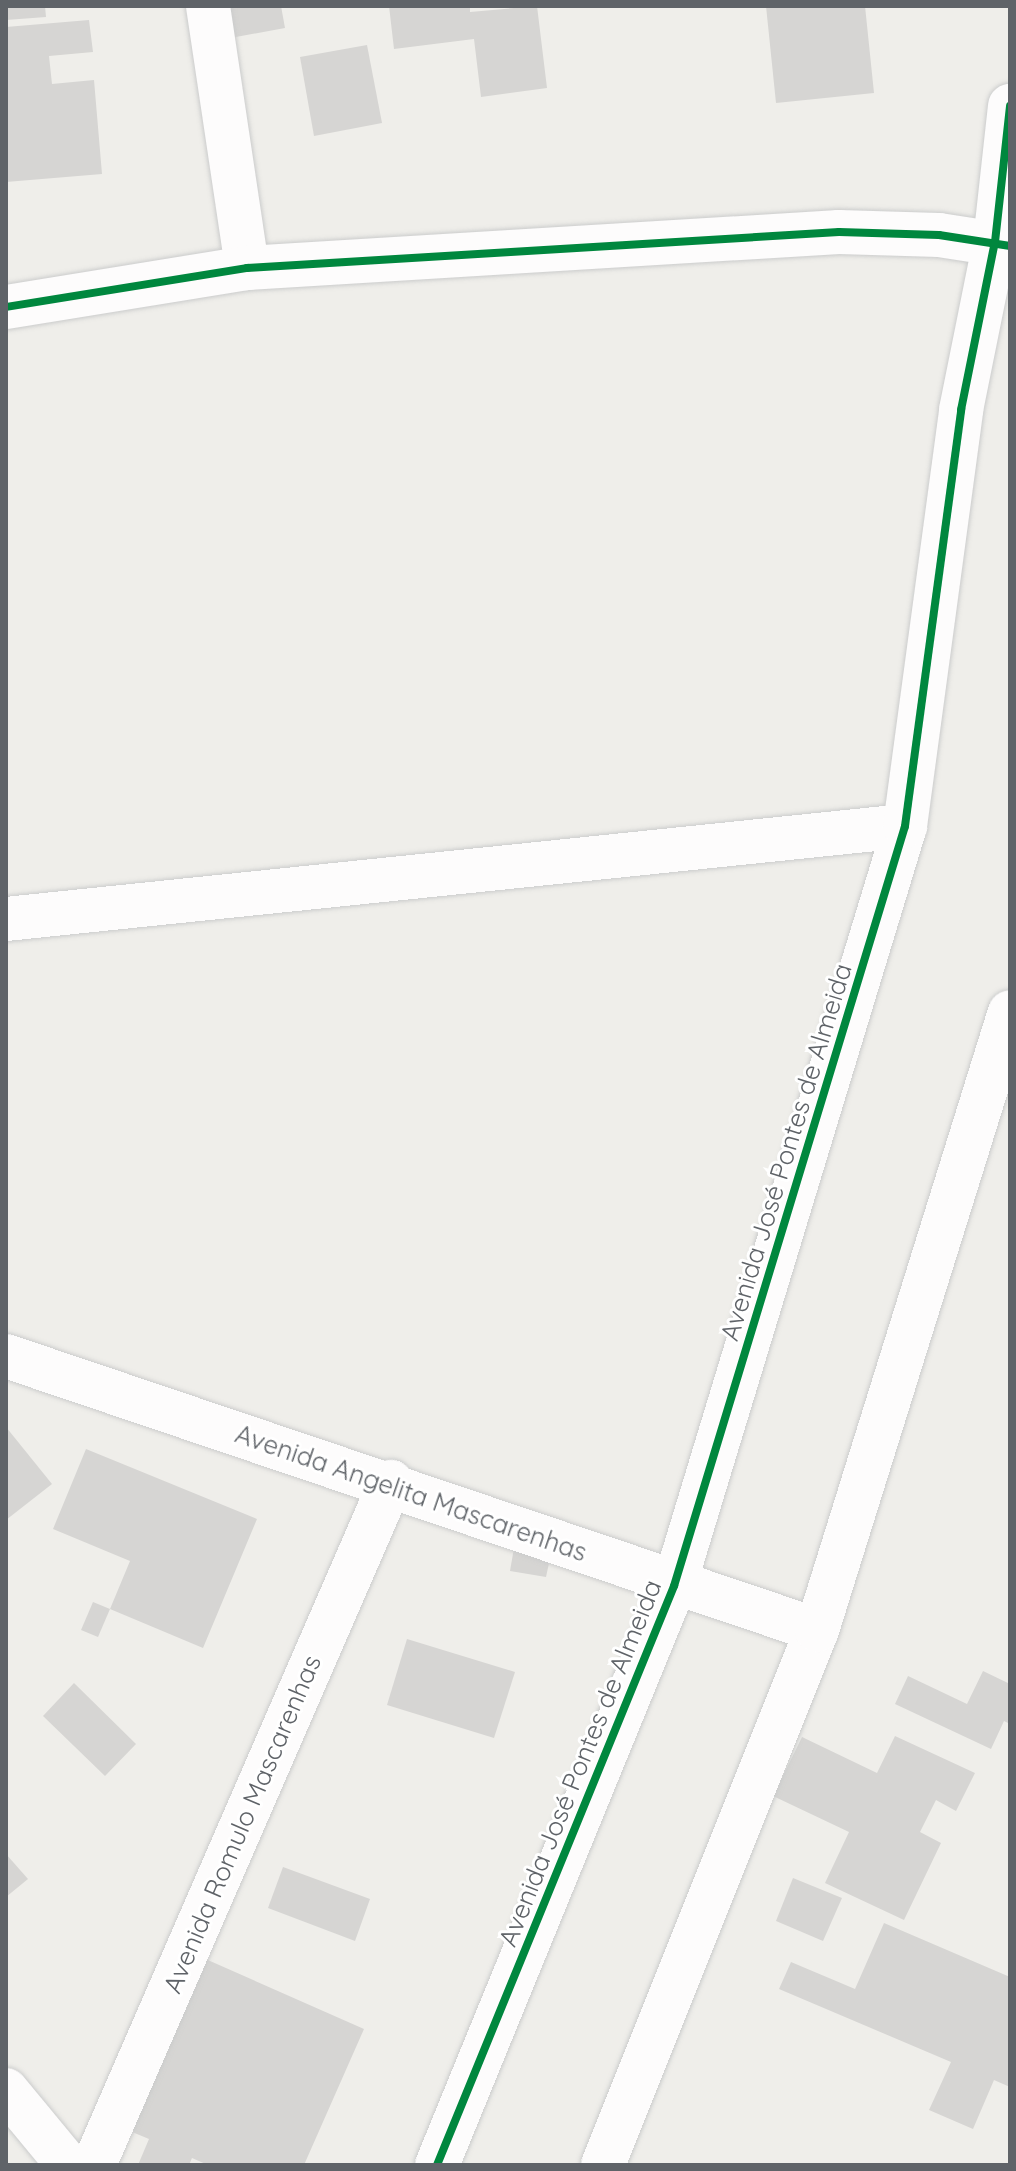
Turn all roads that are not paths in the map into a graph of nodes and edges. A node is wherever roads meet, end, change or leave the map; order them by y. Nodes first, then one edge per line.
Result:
1 (208, 6) edge
2 (1010, 106) edge
3 (1002, 244) edge
4 (247, 268) junction
5 (6, 307) edge
6 (905, 826) junction
7 (6, 919) edge
8 (1010, 1012) edge
9 (6, 1356) edge
10 (391, 1482) junction
11 (674, 1586) junction
12 (817, 1630) junction
13 (6, 2090) edge
14 (68, 2165) edge
15 (94, 2165) edge
16 (437, 2165) edge
17 (603, 2165) edge

1 - 4 street
2 - 3 street, Avenida José Pontes de Almeida
3 - 4 street
3 - 6 street, Avenida José Pontes de Almeida
4 - 5 street
6 - 7 street
6 - 11 street, Avenida José Pontes de Almeida
8 - 12 street
9 - 10 street, Avenida Angelita Mascarenhas
10 - 11 street, Avenida Angelita Mascarenhas
10 - 15 street, Avenida Romulo Mascarenhas
11 - 12 street, Avenida Angelita Mascarenhas
11 - 16 street, Avenida José Pontes de Almeida
12 - 17 street
13 - 14 street

